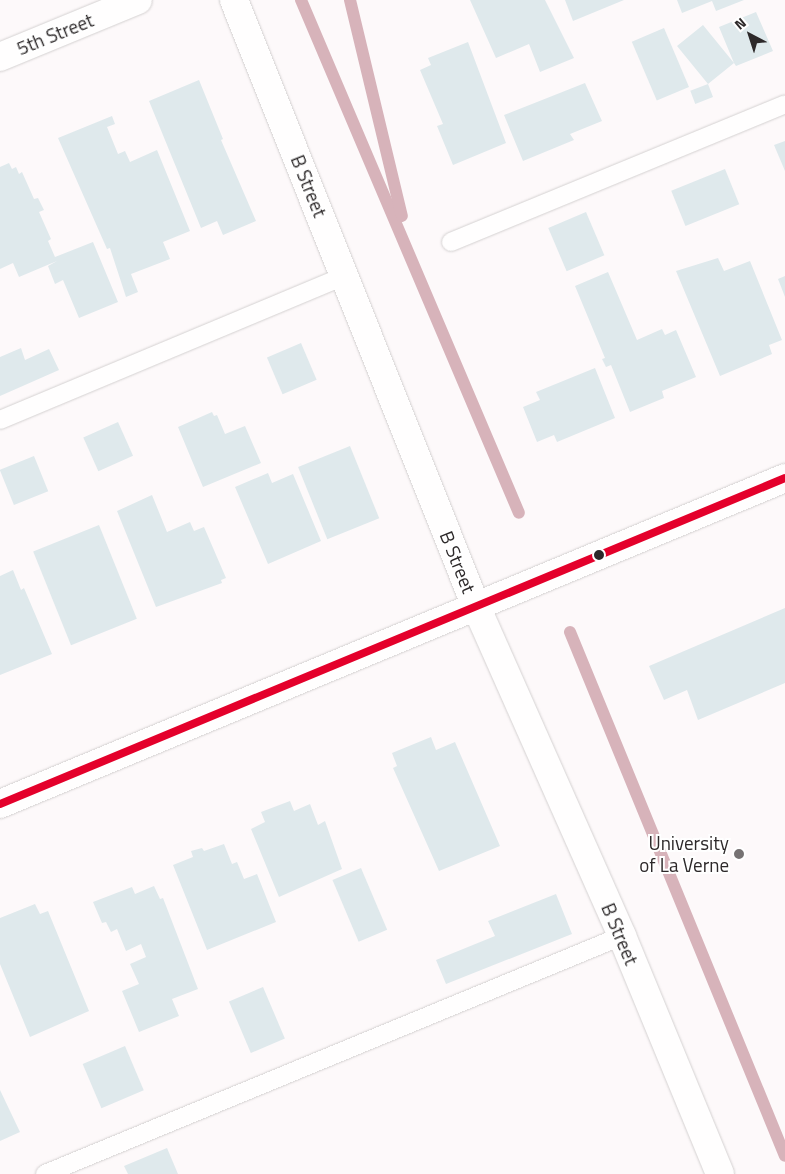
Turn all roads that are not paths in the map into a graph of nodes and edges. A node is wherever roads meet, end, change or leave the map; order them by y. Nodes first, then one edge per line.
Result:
1 (138, 0) edge
2 (234, 0) edge
3 (0, 57) edge
4 (785, 104) edge
5 (451, 242) dead end
6 (345, 276) junction
7 (0, 420) edge
8 (785, 478) edge
9 (475, 604) junction
10 (0, 804) edge
11 (622, 936) junction
12 (45, 1174) edge
13 (720, 1174) edge

1 - 3 street, 5th Street
2 - 6 street, B Street
4 - 5 lane
6 - 7 lane
6 - 9 street, B Street
8 - 9 street
9 - 10 street
9 - 11 street, B Street
11 - 12 lane
11 - 13 street, B Street

